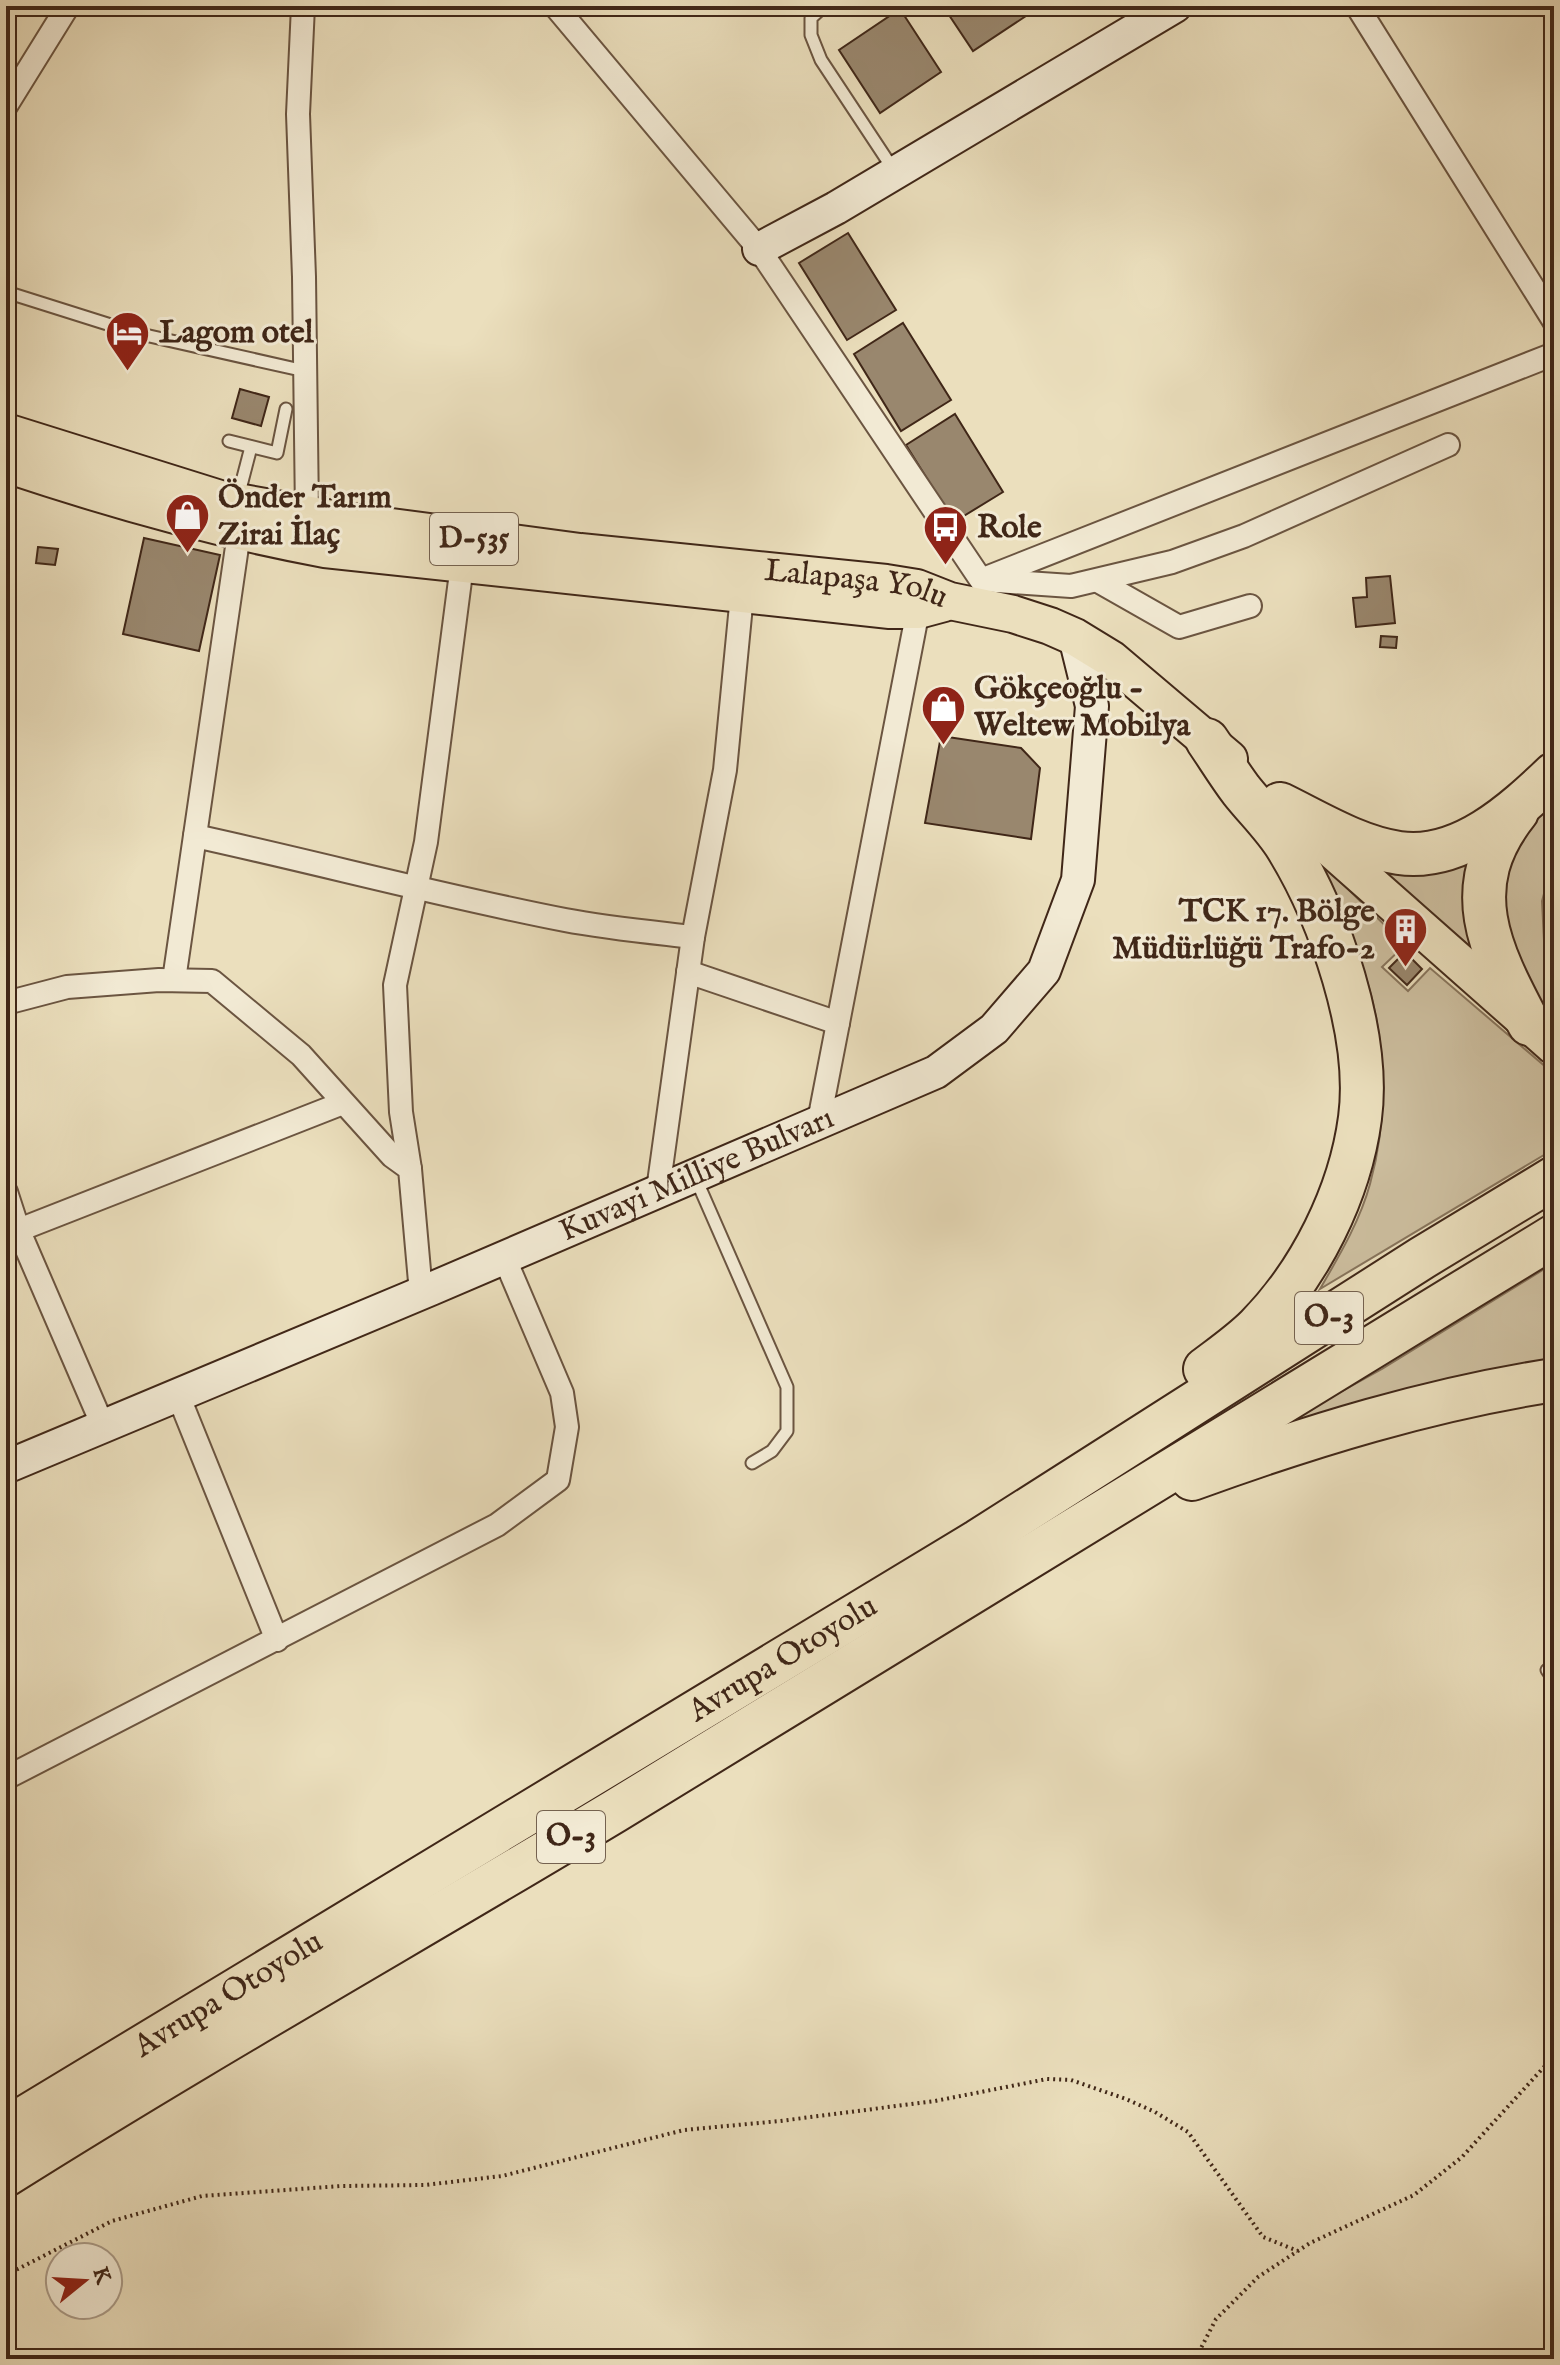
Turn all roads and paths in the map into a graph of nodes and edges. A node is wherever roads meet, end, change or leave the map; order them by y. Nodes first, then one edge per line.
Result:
1 (68, 6) edge
2 (303, 6) edge
3 (555, 6) edge
4 (824, 6) edge
5 (1175, 6) edge
6 (1357, 6) edge
7 (6, 106) edge
8 (895, 172) junction
9 (759, 249) junction
10 (6, 292) edge
11 (1554, 321) edge
12 (1554, 354) edge
13 (305, 371) junction
14 (286, 409) dead end
15 (6, 432) edge
16 (229, 441) dead end
17 (1448, 445) dead end
18 (251, 447) junction
19 (6, 464) edge
20 (307, 514) junction
21 (238, 517) junction
22 (462, 565) junction
23 (1098, 581) junction
24 (742, 595) junction
25 (953, 599) junction
26 (1250, 606) dead end
27 (1075, 637) junction
28 (1207, 740) junction
29 (1541, 786) edge
30 (1280, 804) junction
31 (195, 836) junction
32 (416, 889) junction
33 (693, 937) junction
34 (688, 972) junction
35 (174, 980) junction
36 (6, 1003) edge
37 (838, 1023) junction
38 (1541, 1035) edge
39 (343, 1103) junction
40 (819, 1121) junction
41 (410, 1169) junction
42 (694, 1175) junction
43 (1554, 1178) edge
44 (658, 1190) junction
45 (6, 1192) edge
46 (12, 1232) edge
47 (1554, 1236) edge
48 (504, 1257) junction
49 (421, 1293) junction
50 (1554, 1380) edge
51 (178, 1395) junction
52 (103, 1426) junction
53 (1106, 1461) junction
54 (752, 1463) dead end
55 (6, 1467) edge
56 (1133, 1496) junction
57 (277, 1640) junction
58 (1554, 1665) edge
59 (1554, 1680) edge
60 (6, 1778) edge
61 (1554, 2056) edge
62 (6, 2129) edge
63 (6, 2175) edge
64 (1298, 2251) junction
65 (6, 2275) edge
66 (1200, 2359) edge

1 - 7 street
2 - 13 street
3 - 9 street
4 - 8 lane
5 - 8 street
6 - 11 street
8 - 9 street
9 - 25 street
10 - 13 lane
12 - 25 street
13 - 20 street
14 - 18 lane
15 - 21 main road, Lalapaşa Yolu / D-535
16 - 18 lane
17 - 23 street
18 - 21 lane
19 - 21 main road, Lalapaşa Yolu / D-535
20 - 21 main road, Lalapaşa Yolu / D-535
20 - 25 main road, Lalapaşa Yolu / D-535
21 - 22 main road, Lalapaşa Yolu / D-535
21 - 31 street
22 - 24 main road, Lalapaşa Yolu / D-535
22 - 32 street
23 - 25 street
23 - 26 street
24 - 25 main road, Lalapaşa Yolu / D-535
24 - 33 street
25 - 27 main road, D-535
25 - 37 street
27 - 28 main road, D-535
27 - 40 street, Kuvayi Milliye Bulvarı
28 - 30 main road, D-535
28 - 53 highway
29 - 30 highway
29 - 38 highway
30 - 38 main road, D-535
31 - 32 street
31 - 35 street
32 - 33 street
32 - 41 street
33 - 34 street
34 - 37 street
34 - 44 street
35 - 36 street
35 - 39 street
37 - 40 street
39 - 41 street
39 - 46 street
40 - 42 street, Kuvayi Milliye Bulvarı
41 - 49 street
42 - 44 street, Kuvayi Milliye Bulvarı
42 - 54 lane
43 - 53 highway, Avrupa Otoyolu / O-3
44 - 48 street, Kuvayi Milliye Bulvarı
45 - 46 street
46 - 52 street
47 - 56 highway, Avrupa Otoyolu / O-3
48 - 49 street, Kuvayi Milliye Bulvarı
48 - 57 street
49 - 51 street, Kuvayi Milliye Bulvarı
50 - 56 highway
51 - 52 street, Kuvayi Milliye Bulvarı
51 - 57 street
52 - 55 street, Kuvayi Milliye Bulvarı
53 - 62 highway, Avrupa Otoyolu / O-3
56 - 63 highway, Avrupa Otoyolu / O-3
57 - 60 street
58 - 59 lane
61 - 64 path
64 - 65 path
64 - 66 path

